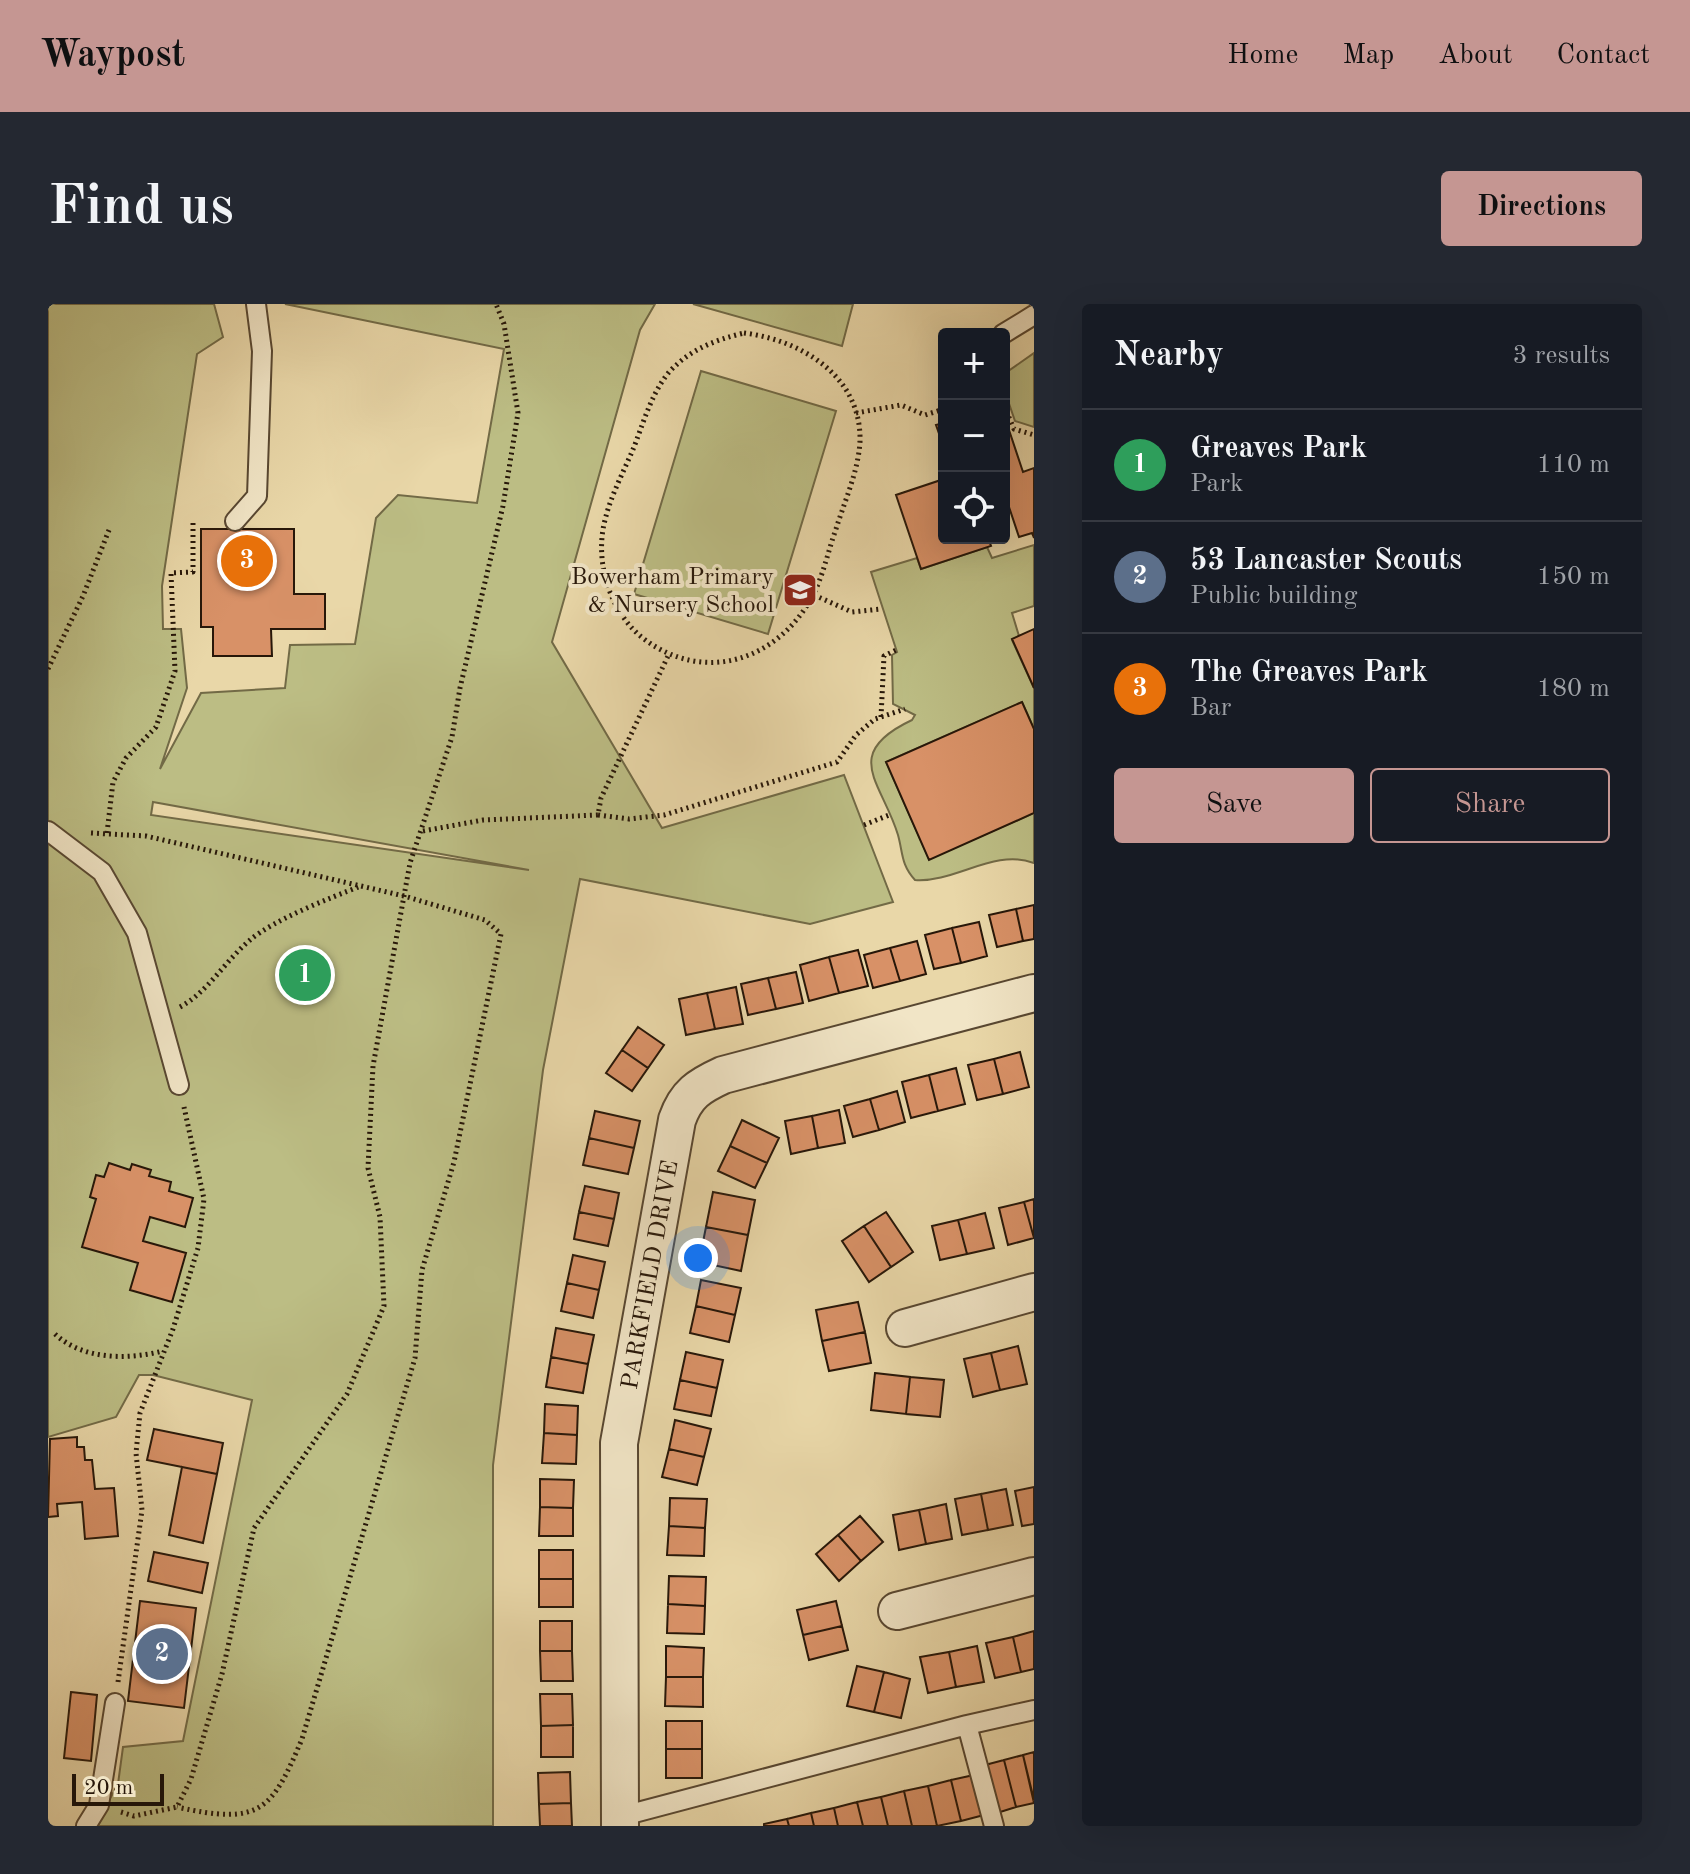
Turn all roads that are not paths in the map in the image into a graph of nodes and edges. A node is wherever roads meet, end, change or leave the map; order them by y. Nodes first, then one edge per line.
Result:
1 (256, 304) edge
2 (1034, 315) edge
3 (1010, 330) edge
4 (235, 521) dead end
5 (51, 833) edge
6 (1034, 993) edge
7 (179, 1085) road end
8 (1034, 1292) edge
9 (905, 1328) dead end
10 (1034, 1576) edge
11 (897, 1611) dead end
12 (115, 1703) road end
13 (1034, 1710) edge
14 (967, 1725) junction
15 (620, 1822) edge
16 (86, 1826) edge
17 (994, 1826) edge

1 - 4 lane
2 - 3 lane
5 - 7 lane
6 - 15 street, PARKFIELD DRIVE
8 - 9 street
10 - 11 street
12 - 16 lane
13 - 14 lane
14 - 15 lane
14 - 17 lane

